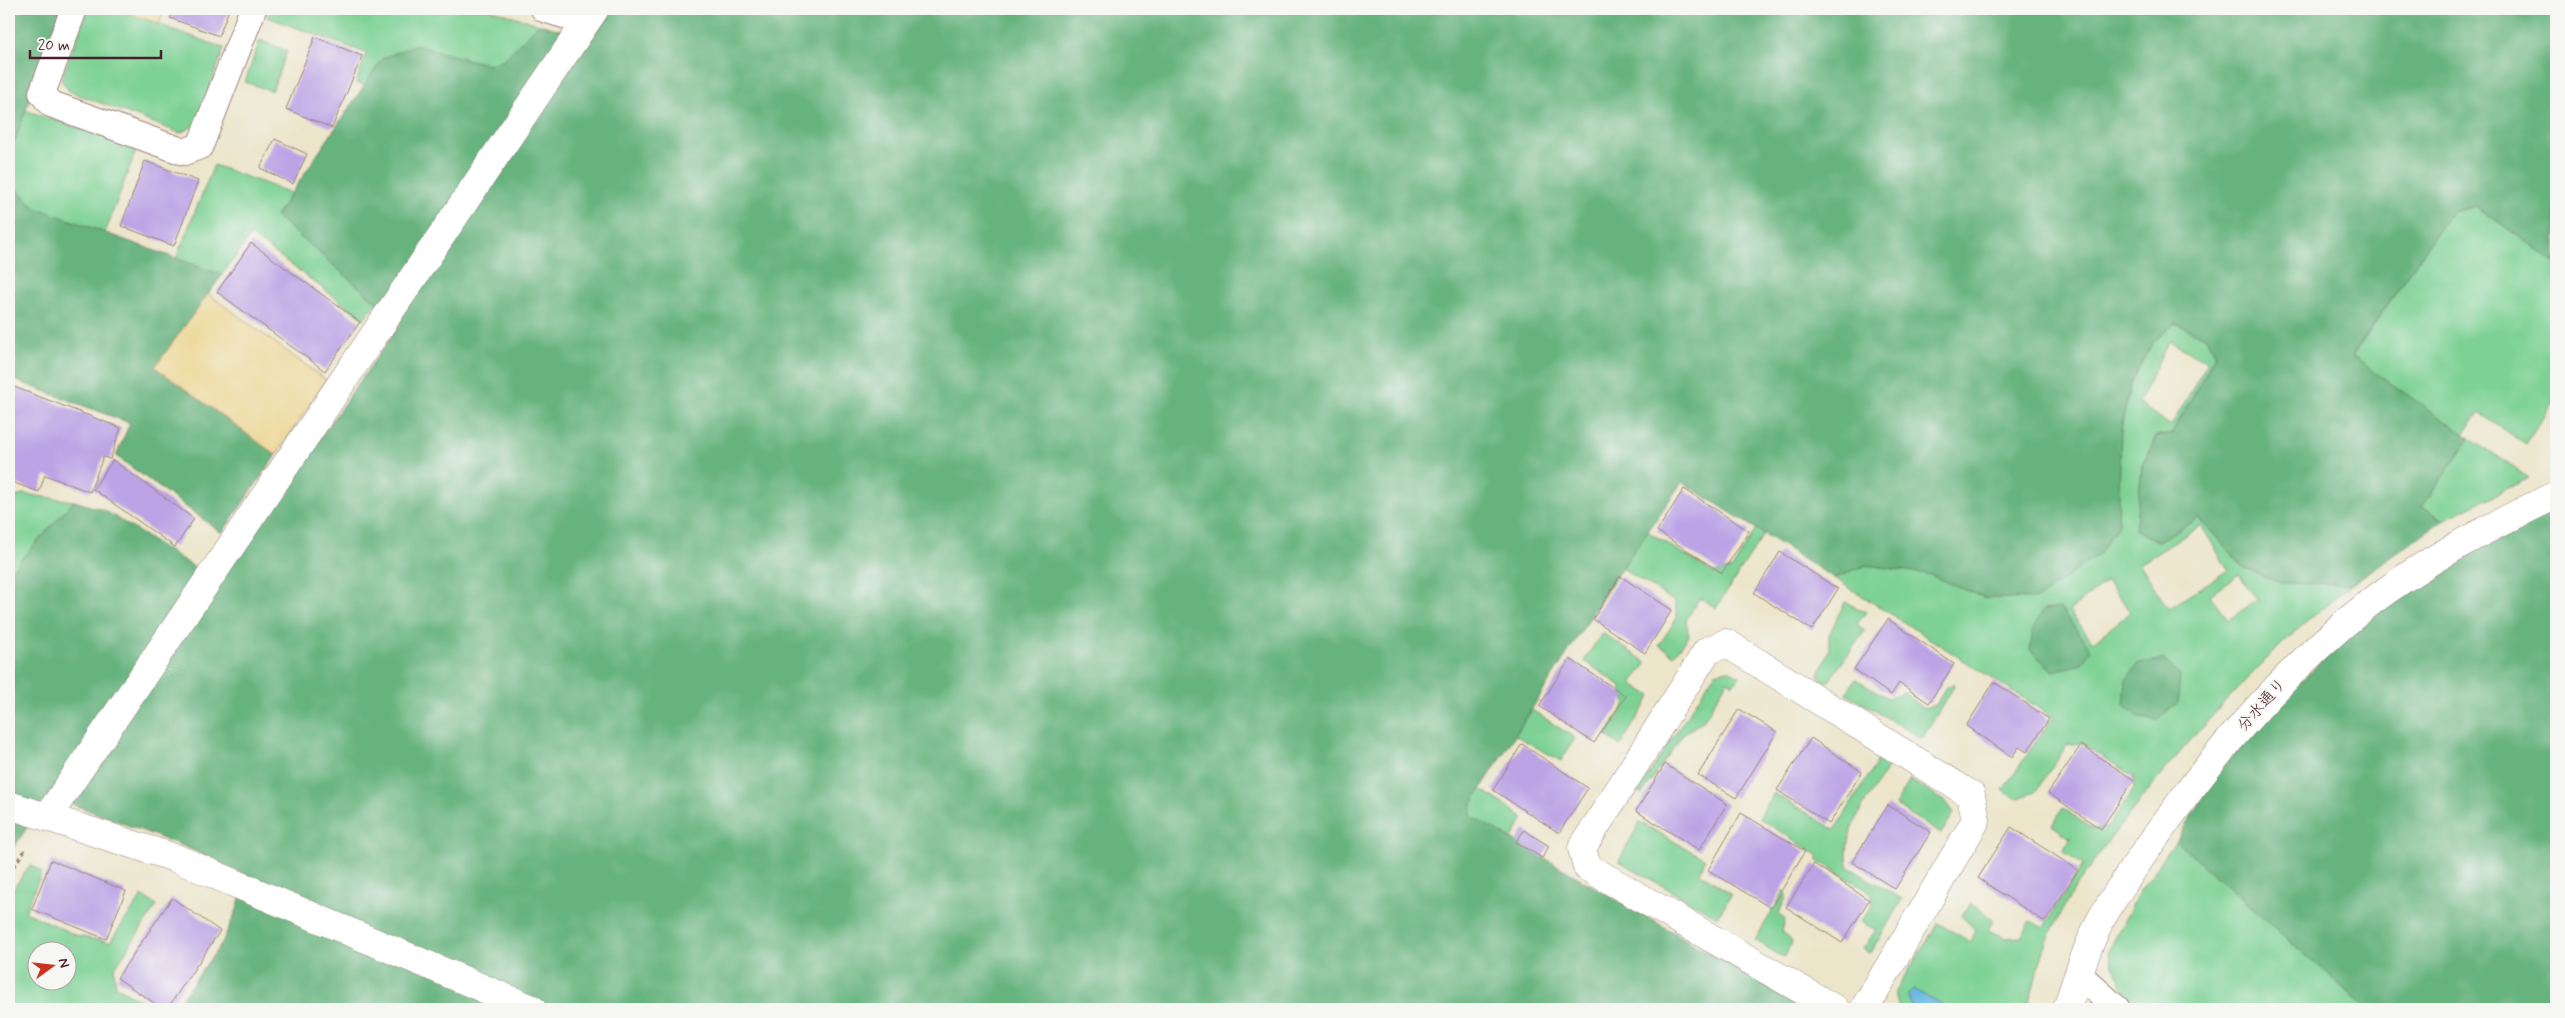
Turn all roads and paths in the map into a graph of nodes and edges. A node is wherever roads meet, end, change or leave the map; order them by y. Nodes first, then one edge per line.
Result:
1 (74, 9) edge
2 (253, 9) edge
3 (544, 9) edge
4 (591, 15) edge
5 (2556, 495) edge
6 (9, 805) edge
7 (48, 816) junction
8 (2078, 974) junction
9 (532, 1009) edge
10 (1834, 1009) edge
11 (1864, 1009) edge
12 (2066, 1009) edge
13 (2117, 1009) edge

1 - 2 lane
3 - 4 lane
4 - 7 street
5 - 8 street, 分水通り
6 - 7 street
7 - 9 street
8 - 12 street, 分水通り
8 - 13 lane
10 - 11 street

